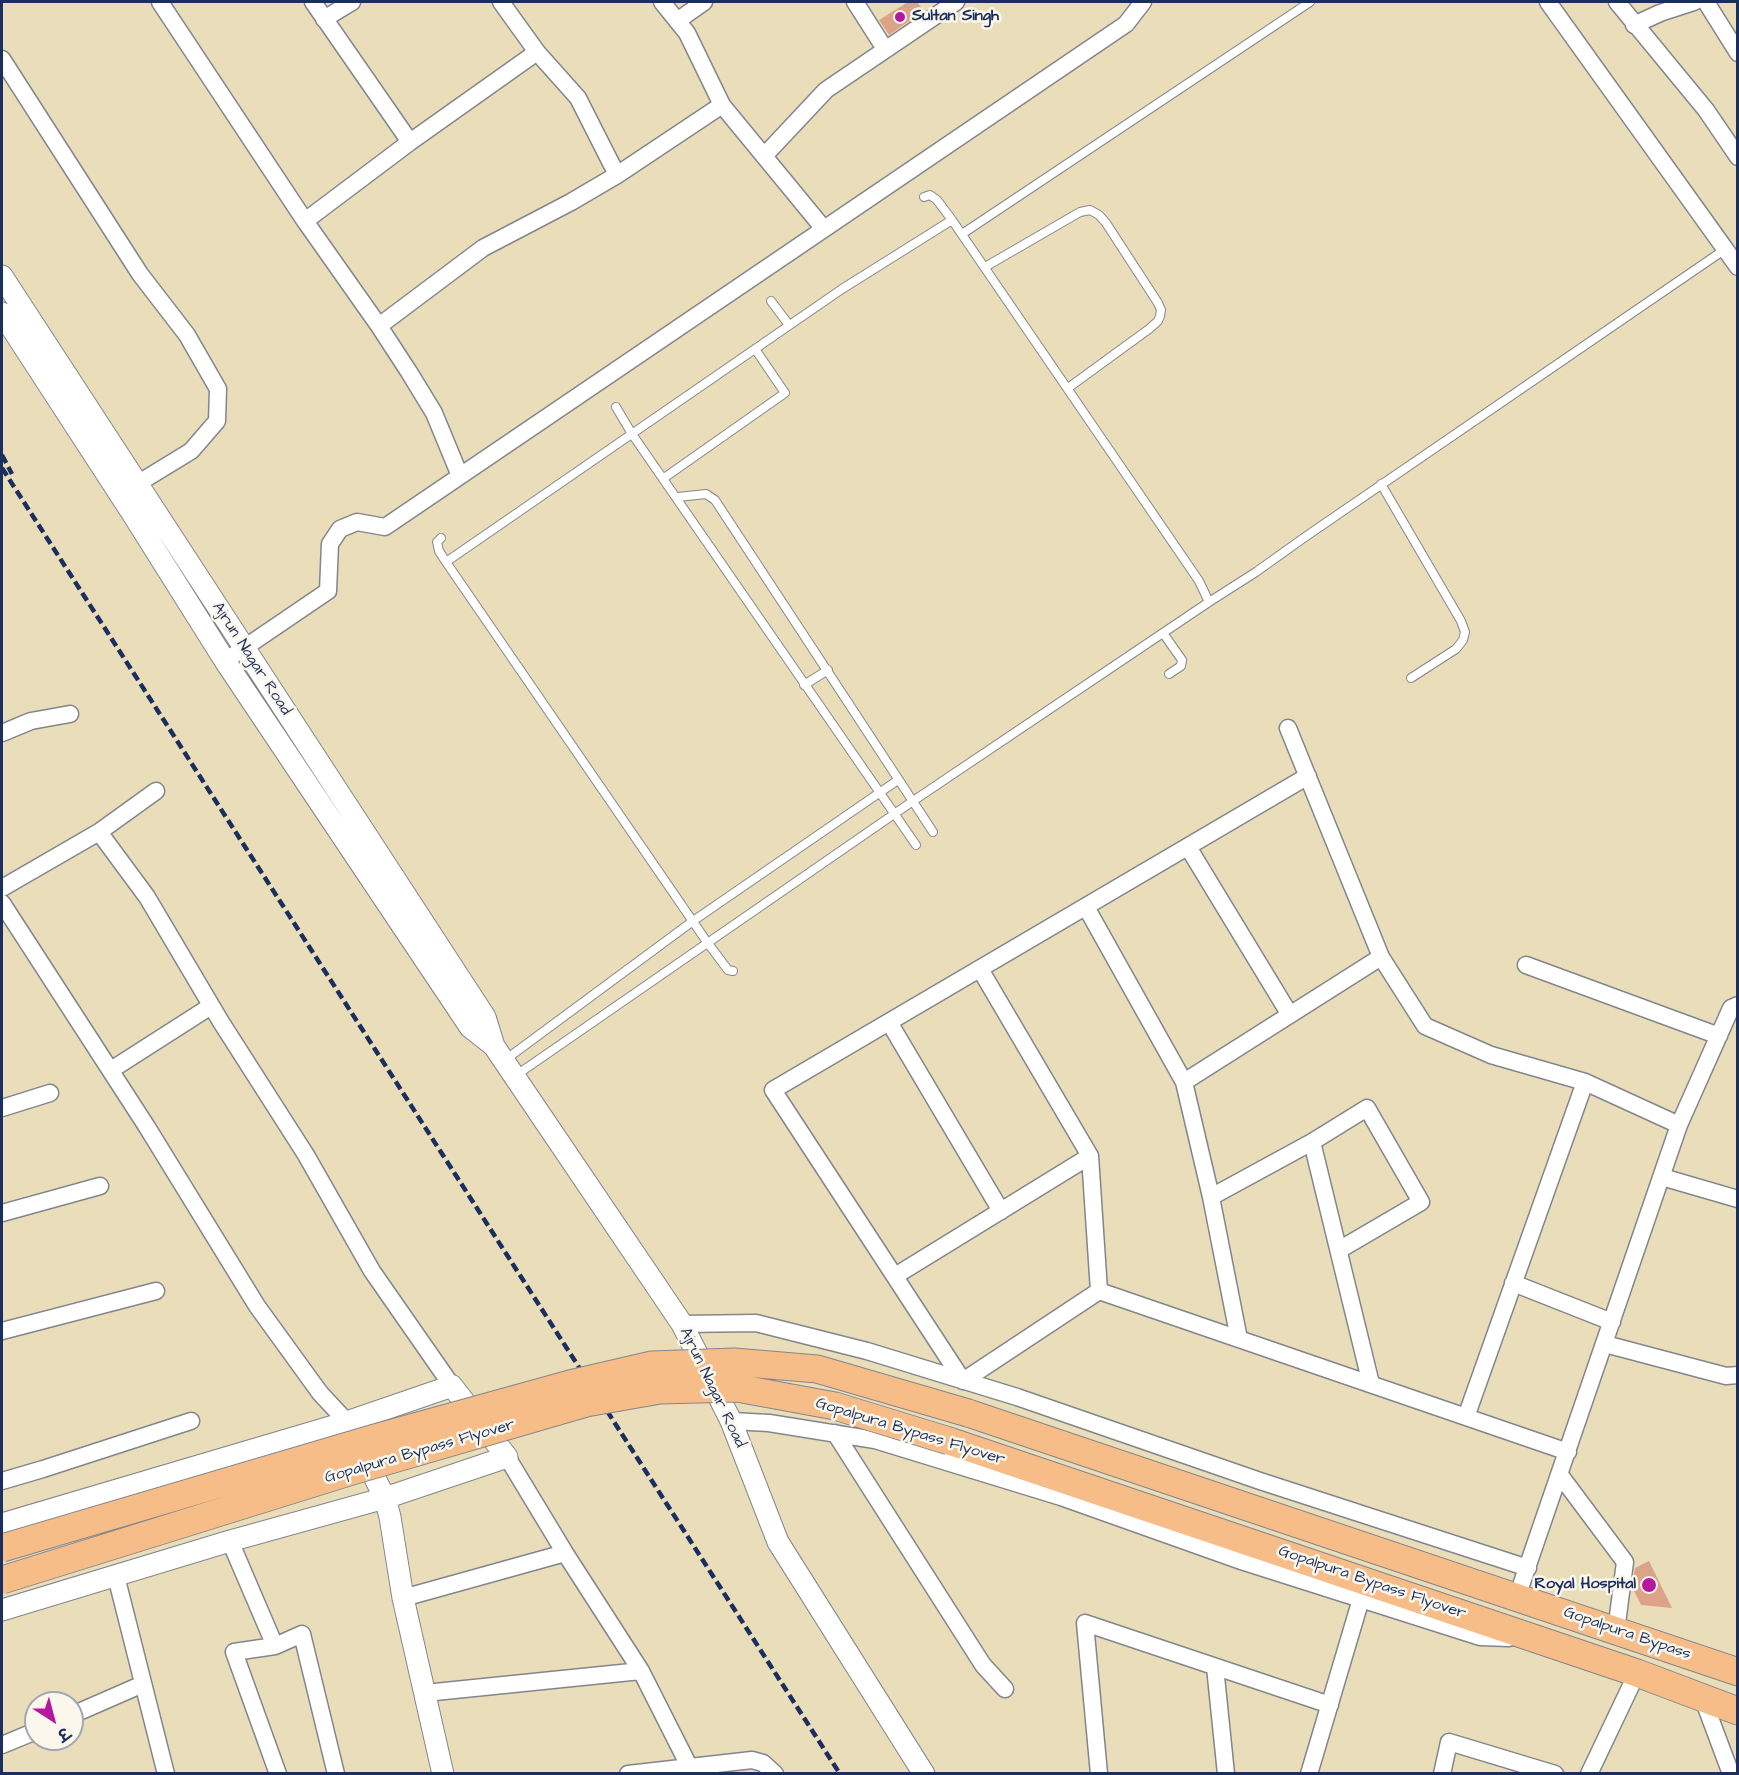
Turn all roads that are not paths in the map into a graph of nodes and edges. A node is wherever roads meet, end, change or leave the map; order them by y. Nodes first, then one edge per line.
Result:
1 (160, 2) edge
2 (313, 2) edge
3 (352, 2) edge
4 (501, 2) edge
5 (662, 2) edge
6 (704, 2) edge
7 (855, 2) edge
8 (956, 2) edge
9 (1143, 2) edge
10 (1310, 2) edge
11 (1548, 2) edge
12 (1617, 2) edge
13 (1706, 2) edge
14 (1685, 3) edge
15 (324, 19) junction
16 (677, 21) junction
17 (1634, 24) junction
18 (885, 49) junction
19 (537, 52) junction
20 (1737, 53) edge
21 (2, 59) edge
22 (722, 105) junction
23 (410, 142) junction
24 (765, 155) junction
25 (1737, 157) edge
26 (617, 175) junction
27 (924, 197) dead end
28 (952, 220) junction
29 (305, 221) junction
30 (824, 229) junction
31 (962, 234) junction
32 (1724, 250) junction
33 (985, 267) junction
34 (1737, 267) edge
35 (2, 276) edge
36 (771, 301) dead end
37 (2, 313) edge
38 (379, 326) junction
39 (789, 326) junction
40 (755, 349) junction
41 (1068, 388) junction
42 (616, 407) dead end
43 (632, 434) junction
44 (460, 476) junction
45 (664, 478) junction
46 (137, 484) junction
47 (1381, 484) junction
48 (678, 497) junction
49 (441, 538) dead end
50 (446, 562) junction
51 (1209, 602) junction
52 (1163, 633) junction
53 (244, 648) junction
54 (225, 662) junction
55 (828, 670) junction
56 (1169, 674) dead end
57 (1411, 678) dead end
58 (804, 685) junction
59 (70, 714) dead end
60 (1288, 728) dead end
61 (2, 733) edge
62 (1308, 776) junction
63 (898, 780) junction
64 (156, 791) dead end
65 (881, 793) junction
66 (913, 801) junction
67 (894, 814) junction
68 (99, 832) junction
69 (933, 832) dead end
70 (915, 845) dead end
71 (1188, 847) junction
72 (2, 888) edge
73 (2, 903) edge
74 (1086, 907) junction
75 (693, 921) junction
76 (706, 942) junction
77 (1382, 957) junction
78 (1526, 965) dead end
79 (980, 969) junction
80 (733, 970) dead end
81 (1737, 1005) edge
82 (212, 1006) junction
83 (1290, 1014) junction
84 (889, 1022) junction
85 (1719, 1036) junction
86 (504, 1061) junction
87 (111, 1070) junction
88 (1184, 1082) junction
89 (1585, 1082) junction
90 (50, 1093) dead end
91 (2, 1108) edge
92 (1680, 1125) junction
93 (1312, 1142) junction
94 (1090, 1156) junction
95 (1662, 1177) junction
96 (100, 1186) dead end
97 (1211, 1197) junction
98 (1737, 1199) edge
99 (1001, 1211) junction
100 (2, 1213) edge
101 (1339, 1251) junction
102 (895, 1276) junction
103 (1513, 1283) junction
104 (156, 1291) dead end
105 (1099, 1291) junction
106 (1612, 1322) junction
107 (682, 1324) junction
108 (2, 1332) edge
109 (1239, 1339) junction
110 (1605, 1344) junction
111 (1737, 1375) edge
112 (963, 1381) junction
113 (1371, 1384) junction
114 (452, 1386) junction
115 (1466, 1417) junction
116 (191, 1421) dead end
117 (731, 1421) junction
118 (347, 1422) junction
119 (835, 1433) junction
120 (1568, 1452) junction
121 (507, 1457) junction
122 (1560, 1475) junction
123 (2, 1481) edge
124 (385, 1498) junction
125 (2, 1524) edge
126 (230, 1541) junction
127 (2, 1548) edge
128 (565, 1553) junction
129 (1528, 1568) junction
130 (116, 1576) junction
131 (2, 1580) edge
132 (1517, 1597) junction
133 (403, 1598) junction
134 (1361, 1599) junction
135 (2, 1610) edge
136 (1616, 1631) junction
137 (1531, 1638) junction
138 (274, 1646) junction
139 (1215, 1667) junction
140 (640, 1671) junction
141 (1737, 1672) edge
142 (1637, 1673) junction
143 (143, 1684) junction
144 (1005, 1689) dead end
145 (425, 1693) junction
146 (1703, 1700) junction
147 (1330, 1705) junction
148 (84, 1710) edge
149 (1737, 1711) edge
150 (24, 1736) edge
151 (2, 1745) edge
152 (690, 1768) junction
153 (166, 1773) edge
154 (278, 1773) edge
155 (336, 1773) edge
156 (443, 1773) edge
157 (628, 1773) edge
158 (775, 1773) edge
159 (924, 1773) edge
160 (1099, 1773) edge
161 (1226, 1773) edge
162 (1309, 1773) edge
163 (1442, 1773) edge
164 (1555, 1773) edge
165 (1589, 1773) edge
166 (1731, 1773) edge

1 - 29 street
2 - 15 street
3 - 15 street
4 - 19 street
5 - 16 street
6 - 16 street
7 - 18 street
8 - 18 street
9 - 30 street
10 - 31 lane
11 - 32 street
12 - 17 street
13 - 20 street
14 - 17 street
15 - 23 street
16 - 22 street
17 - 25 street
18 - 24 street
19 - 23 street
19 - 26 street
21 - 46 street
22 - 24 street
22 - 26 street
23 - 29 street
24 - 30 street
26 - 38 street
27 - 28 lane
28 - 31 lane
28 - 39 lane
29 - 38 street
30 - 44 street
31 - 33 lane
32 - 34 street
32 - 47 lane
33 - 41 lane
33 - 41 lane
35 - 46 street, Ajrun Nagar Road
36 - 39 lane
37 - 54 street, Ajrun Nagar Road
38 - 44 street
39 - 40 lane
40 - 43 lane
40 - 45 lane
41 - 51 lane
42 - 43 lane
43 - 45 lane
43 - 50 lane
44 - 53 street
45 - 48 lane
46 - 53 street, Ajrun Nagar Road
47 - 51 lane
47 - 57 lane
48 - 55 lane
48 - 58 lane
49 - 50 lane
50 - 75 lane
51 - 52 lane
52 - 56 lane
52 - 66 lane
53 - 54 street
53 - 86 street, Ajrun Nagar Road
54 - 86 street, Ajrun Nagar Road
55 - 58 lane
55 - 63 lane
58 - 65 lane
59 - 61 street
60 - 62 street
62 - 71 street
62 - 77 street
63 - 65 lane
63 - 66 lane
64 - 68 street
65 - 67 lane
65 - 75 lane
66 - 67 lane
66 - 69 lane
67 - 70 lane
67 - 76 lane
68 - 72 street
68 - 82 street
71 - 74 street
71 - 83 street
73 - 87 street
74 - 79 street
74 - 88 street
75 - 76 lane
75 - 86 lane
76 - 80 lane
76 - 86 lane
77 - 83 street
77 - 89 street
78 - 85 street
79 - 84 street
79 - 94 street
81 - 85 street
82 - 87 street
82 - 114 street
83 - 88 street
84 - 99 street
84 - 102 street
85 - 92 street
86 - 107 street, Ajrun Nagar Road
87 - 118 street
88 - 97 street
89 - 92 street
89 - 103 street
90 - 91 street
92 - 95 street
93 - 97 street
93 - 101 street
93 - 101 street
94 - 99 street
94 - 105 street
95 - 98 street
95 - 106 street
96 - 100 street
97 - 109 street
99 - 102 street
101 - 113 street
102 - 112 street
103 - 106 street
103 - 115 street
104 - 108 street
105 - 109 street
105 - 112 street
106 - 110 street
107 - 112 street
107 - 117 street, Ajrun Nagar Road
109 - 113 street
110 - 111 street
110 - 120 street
112 - 129 street
113 - 115 street
114 - 118 street
114 - 121 street
115 - 120 street
116 - 123 street
117 - 119 street
117 - 159 street, Ajrun Nagar Road
118 - 124 street
118 - 125 street
119 - 134 street
119 - 144 street
120 - 122 street
121 - 124 street
121 - 128 street
122 - 129 street
122 - 136 street
124 - 126 street
124 - 133 street
126 - 130 street
126 - 138 street
127 - 132 main road, Gopalpura Bypass Flyover, bridge
128 - 133 street
128 - 140 street
129 - 132 street
130 - 135 street
130 - 143 street
131 - 137 main road, Gopalpura Bypass Flyover, bridge
132 - 136 main road, Gopalpura Bypass
133 - 145 street
134 - 137 street
134 - 147 street
136 - 141 main road, Gopalpura Bypass
137 - 142 main road, Gopalpura Bypass
138 - 154 street
138 - 155 street
139 - 147 street
139 - 160 street
139 - 161 street
140 - 145 street
140 - 152 street
142 - 146 main road, Gopalpura Bypass
142 - 165 street
143 - 148 street
143 - 153 street
145 - 156 street
146 - 149 main road, Gopalpura Bypass
146 - 166 street
147 - 162 street
150 - 151 street
152 - 157 street
152 - 158 street
163 - 164 street

